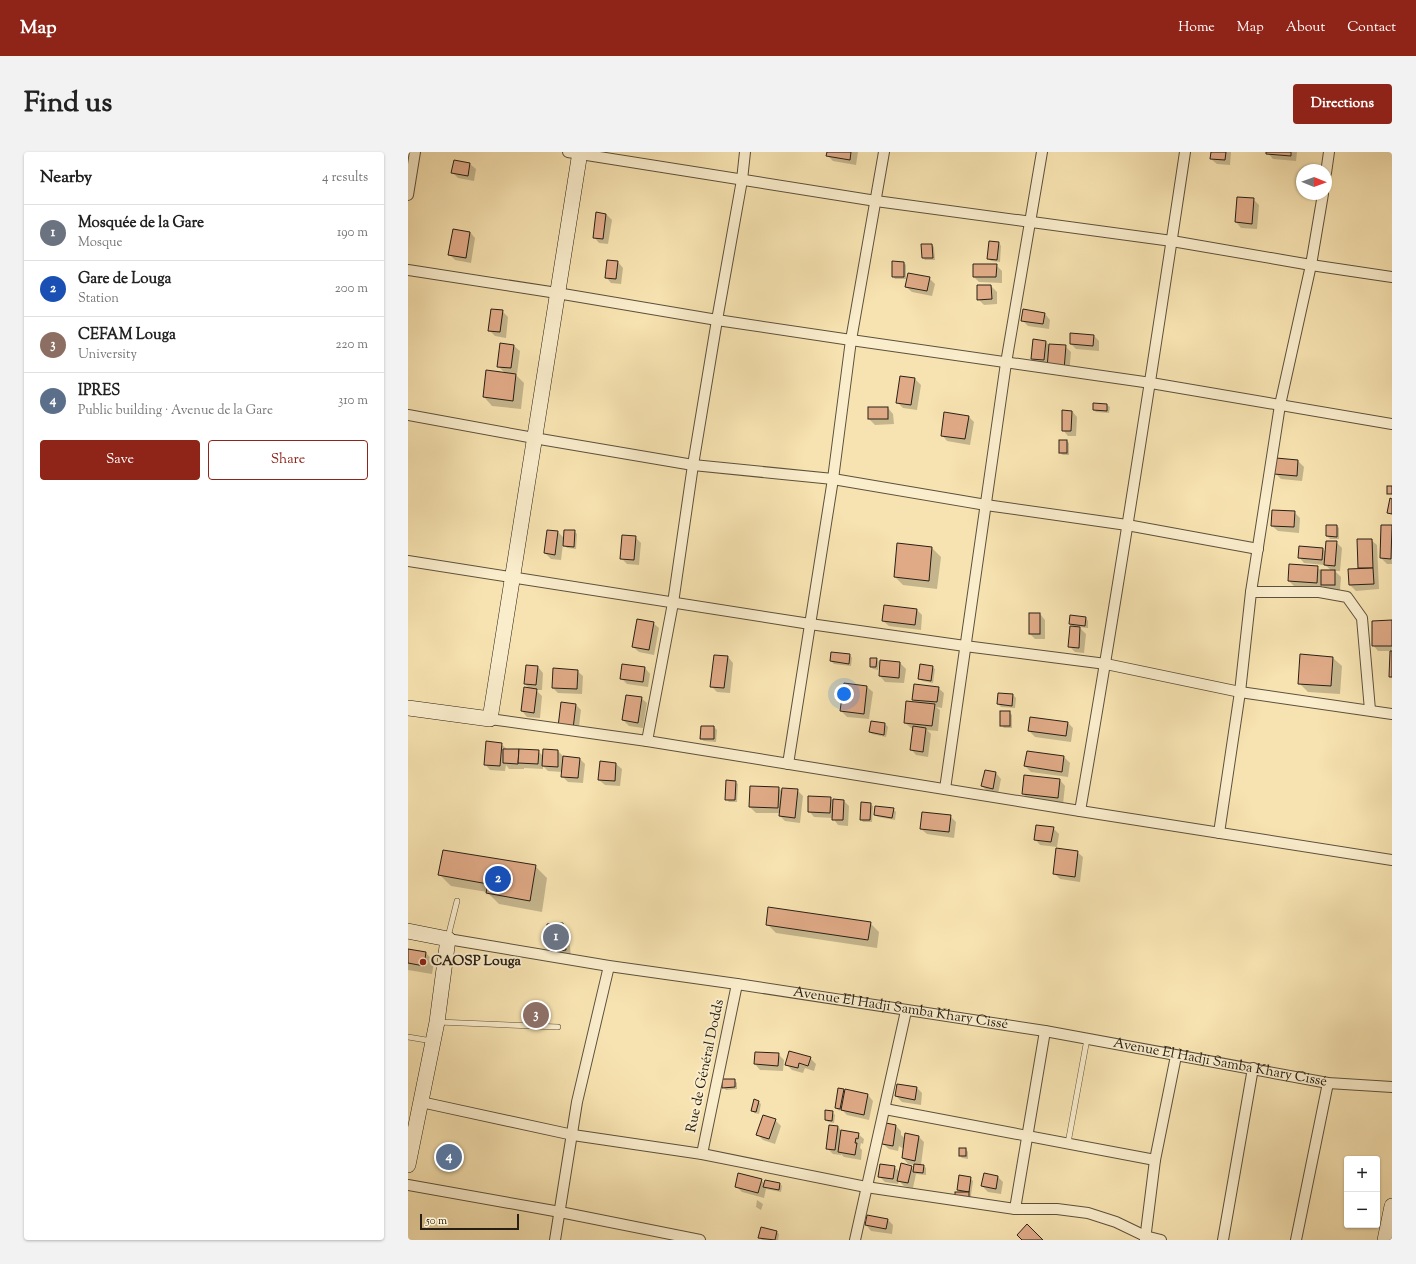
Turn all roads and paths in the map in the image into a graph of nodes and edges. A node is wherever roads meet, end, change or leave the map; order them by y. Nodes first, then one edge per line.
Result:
1 (415, 152) edge
2 (746, 152) edge
3 (884, 152) edge
4 (1042, 152) edge
5 (1185, 152) edge
6 (1329, 152) edge
7 (576, 153) edge
8 (1327, 164) edge
9 (742, 180) junction
10 (408, 195) edge
11 (1322, 200) edge
12 (876, 201) junction
13 (1030, 221) junction
14 (1172, 241) junction
15 (1311, 265) junction
16 (408, 270) edge
17 (1392, 278) edge
18 (557, 293) junction
19 (717, 320) junction
20 (851, 340) junction
21 (1006, 363) junction
22 (1151, 383) junction
23 (1280, 405) junction
24 (408, 415) edge
25 (1392, 424) edge
26 (534, 438) junction
27 (693, 465) junction
28 (833, 479) junction
29 (986, 505) junction
30 (1127, 526) junction
31 (1258, 549) junction
32 (408, 561) edge
33 (512, 576) junction
34 (1251, 592) junction
35 (673, 603) junction
36 (810, 624) junction
37 (965, 646) junction
38 (1106, 664) junction
39 (1240, 692) junction
40 (408, 708) edge
41 (1370, 710) junction
42 (1392, 714) edge
43 (490, 719) junction
44 (648, 741) junction
45 (788, 764) junction
46 (945, 789) junction
47 (1080, 811) junction
48 (1219, 833) junction
49 (1392, 860) edge
50 (457, 901) dead end
51 (408, 931) edge
52 (448, 938) junction
53 (609, 966) junction
54 (737, 984) junction
55 (906, 1011) junction
56 (437, 1022) junction
57 (558, 1027) dead end
58 (1045, 1032) junction
59 (408, 1037) edge
60 (1087, 1039) junction
61 (433, 1041) junction
62 (1176, 1056) junction
63 (1252, 1068) junction
64 (1328, 1083) junction
65 (1392, 1087) edge
66 (421, 1102) junction
67 (885, 1109) junction
68 (573, 1135) junction
69 (1028, 1136) junction
70 (1068, 1143) junction
71 (702, 1154) junction
72 (1155, 1160) junction
73 (408, 1163) edge
74 (408, 1185) edge
75 (866, 1187) junction
76 (1392, 1206) edge
77 (1015, 1209) junction
78 (560, 1212) junction
79 (1145, 1238) edge
80 (554, 1240) edge
81 (700, 1240) edge
82 (855, 1240) edge
83 (1161, 1240) edge
84 (1223, 1240) edge
85 (1296, 1240) edge
86 (1385, 1240) edge

1 - 10 street
2 - 9 street
3 - 12 street
4 - 13 street
5 - 14 street
6 - 8 street
7 - 9 street
7 - 18 street
9 - 12 street
9 - 19 street
11 - 15 street
12 - 13 street
12 - 20 street
13 - 14 street
13 - 21 street
14 - 15 street
14 - 22 street
15 - 17 street
15 - 23 street
16 - 18 street
18 - 19 street
18 - 26 street
19 - 20 street
19 - 27 street
20 - 21 street
20 - 28 street
21 - 22 street
21 - 29 street
22 - 23 street
22 - 30 street
23 - 25 street
23 - 31 street
24 - 26 street
26 - 27 street
26 - 33 street
27 - 28 street
27 - 35 street
28 - 29 street
28 - 36 street
29 - 30 street
29 - 37 street
30 - 31 street
30 - 38 street
31 - 34 street
32 - 33 street
33 - 35 street
33 - 43 street
34 - 39 street
34 - 41 street
35 - 36 street
35 - 44 street
36 - 37 street
36 - 45 street
37 - 38 street
37 - 46 street
38 - 39 street
38 - 47 street
39 - 41 street
39 - 48 street
40 - 43 street
41 - 42 street
43 - 44 street
44 - 45 street
45 - 46 street
46 - 47 street
47 - 48 street
48 - 49 street
50 - 52 lane
51 - 52 street, Avenue El Hadji Samba Khary Cissé
52 - 53 street, Avenue El Hadji Samba Khary Cissé
52 - 56 street
53 - 54 street, Avenue El Hadji Samba Khary Cissé
53 - 68 street
54 - 55 street, Avenue El Hadji Samba Khary Cissé
54 - 71 street, Rue de Général Dodds
55 - 58 street, Avenue El Hadji Samba Khary Cissé
55 - 67 street
56 - 57 lane
56 - 61 street
58 - 60 street, Avenue El Hadji Samba Khary Cissé
58 - 69 street
59 - 61 lane
60 - 62 street, Avenue El Hadji Samba Khary Cissé
60 - 70 lane
61 - 66 street
62 - 63 street, Avenue El Hadji Samba Khary Cissé
62 - 72 street
63 - 64 street, Avenue El Hadji Samba Khary Cissé
63 - 84 street
64 - 65 street, Avenue El Hadji Samba Khary Cissé
64 - 85 street
66 - 68 street
66 - 73 street
67 - 69 street
67 - 75 street
68 - 71 street
68 - 78 street
69 - 70 street
69 - 77 street
70 - 72 street
71 - 75 street
72 - 79 street
74 - 78 street
75 - 77 street
75 - 82 street
76 - 86 street
77 - 79 street
78 - 80 street
78 - 81 street
79 - 83 street

